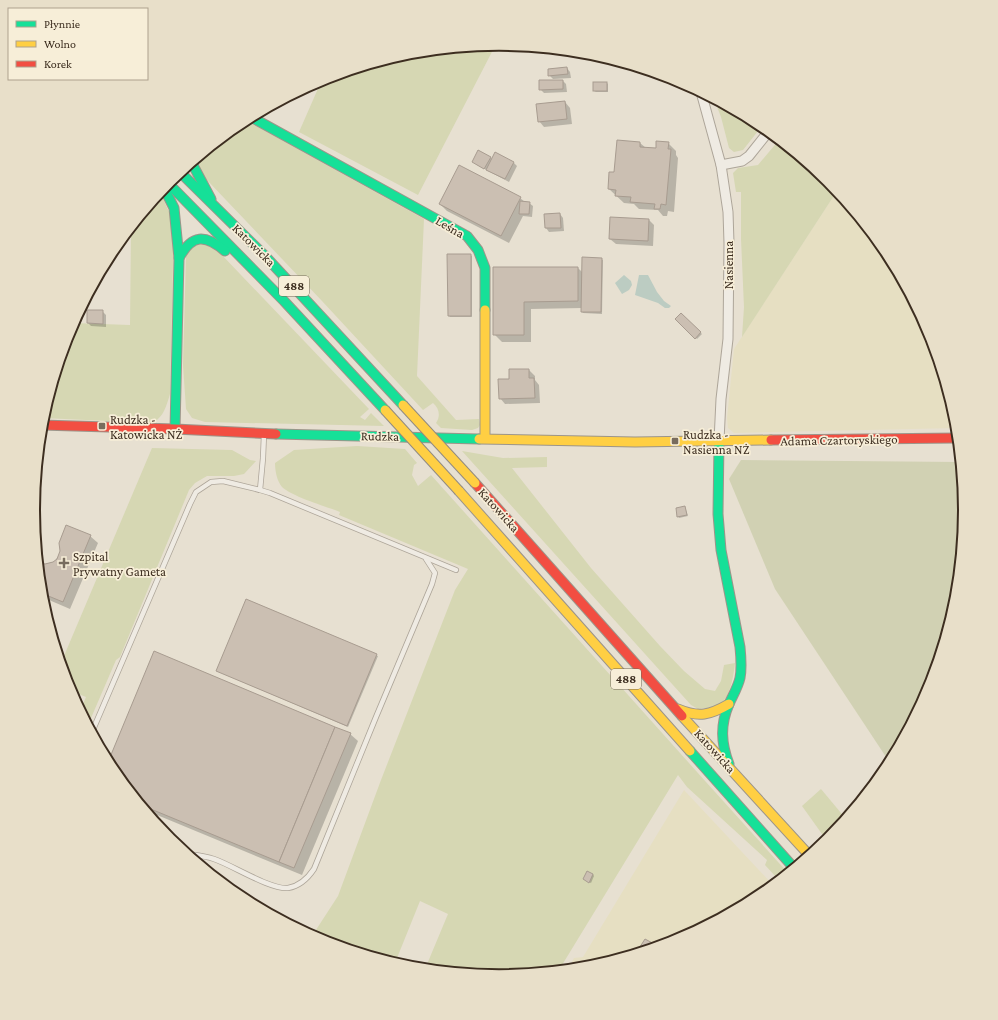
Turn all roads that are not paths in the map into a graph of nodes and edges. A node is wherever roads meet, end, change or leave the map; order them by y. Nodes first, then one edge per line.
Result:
1 (703, 98) edge
2 (257, 120) edge
3 (765, 136) edge
4 (721, 165) junction
5 (194, 167) edge
6 (184, 176) edge
7 (172, 187) edge
8 (167, 193) edge
9 (215, 205) junction
10 (179, 258) junction
11 (356, 379) junction
12 (48, 424) edge
13 (175, 429) junction
14 (264, 434) junction
15 (485, 438) junction
16 (952, 438) edge
17 (719, 441) junction
18 (260, 490) junction
19 (426, 559) junction
20 (456, 570) dead end
21 (729, 704) junction
22 (675, 708) junction
23 (94, 727) edge
24 (731, 770) junction
25 (806, 852) edge
26 (197, 856) edge
27 (791, 864) edge

1 - 4 street, Nasienna
2 - 15 main road, Leśna
3 - 4 street
4 - 17 street, Nasienna
5 - 9 main road
6 - 9 main road, Katowicka / 488
7 - 11 main road, Katowicka / 488
8 - 10 main road
9 - 22 main road, Katowicka / 488, bridge
10 - 11 main road
10 - 13 main road
11 - 27 main road, Katowicka / 488, bridge
12 - 13 main road, Rudzka
13 - 14 main road, Rudzka
14 - 15 main road, Rudzka
14 - 18 lane
15 - 17 main road, Rudzka
16 - 17 main road, Adama Czartoryskiego
17 - 21 main road
18 - 19 lane
18 - 23 lane
19 - 20 lane
19 - 26 lane
21 - 22 main road
21 - 24 main road
22 - 24 main road, Katowicka / 488
24 - 25 main road, Katowicka / 488

